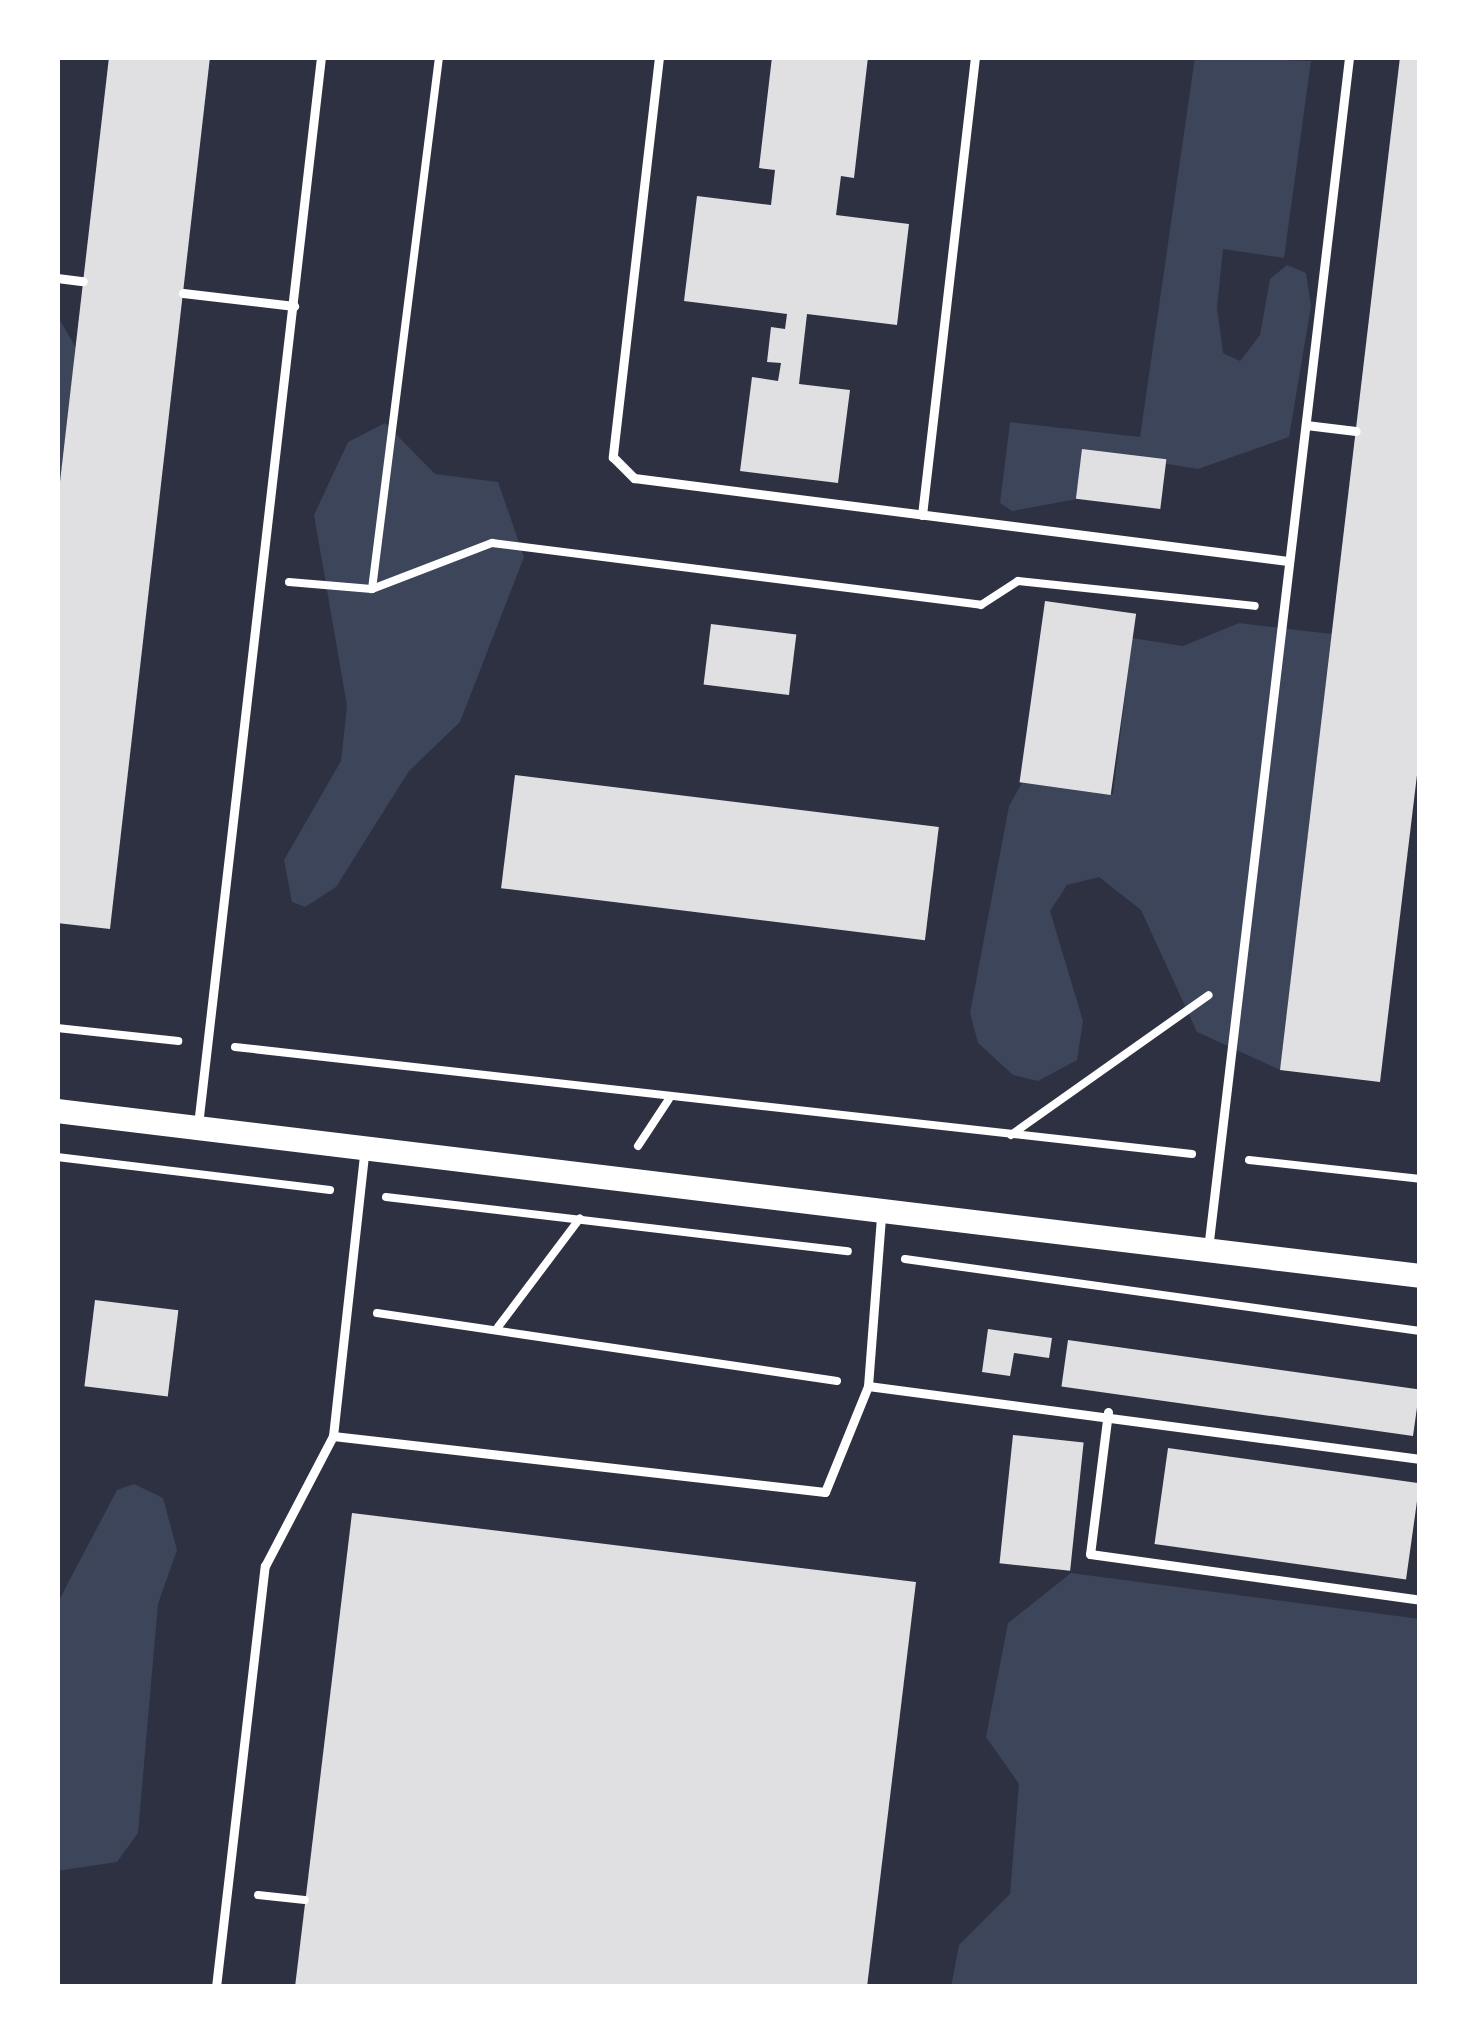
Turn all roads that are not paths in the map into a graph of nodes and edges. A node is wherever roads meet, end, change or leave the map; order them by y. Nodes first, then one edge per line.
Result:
1 (321, 57) edge
2 (659, 57) edge
3 (975, 57) edge
4 (1349, 57) edge
5 (57, 278) edge
6 (83, 281) dead end
7 (183, 293) dead end
8 (295, 306) junction
9 (1306, 425) junction
10 (1356, 431) dead end
11 (922, 515) junction
12 (1288, 561) junction
13 (57, 1111) edge
14 (198, 1128) junction
15 (364, 1148) junction
16 (883, 1211) junction
17 (1208, 1250) junction
18 (1420, 1276) edge
19 (868, 1386) junction
20 (1108, 1412) junction
21 (333, 1436) junction
22 (1420, 1459) edge
23 (1420, 1600) edge
24 (216, 1987) edge

1 - 8 lane
2 - 11 lane
3 - 11 lane
4 - 9 lane
5 - 6 lane
7 - 8 lane
8 - 14 lane
9 - 10 lane
9 - 12 lane
11 - 12 lane
12 - 17 lane
13 - 14 main road
14 - 15 main road
15 - 16 main road
15 - 21 lane
16 - 17 main road
16 - 19 lane
17 - 18 main road
19 - 20 lane
19 - 21 lane
20 - 22 lane
20 - 23 lane
21 - 24 lane

